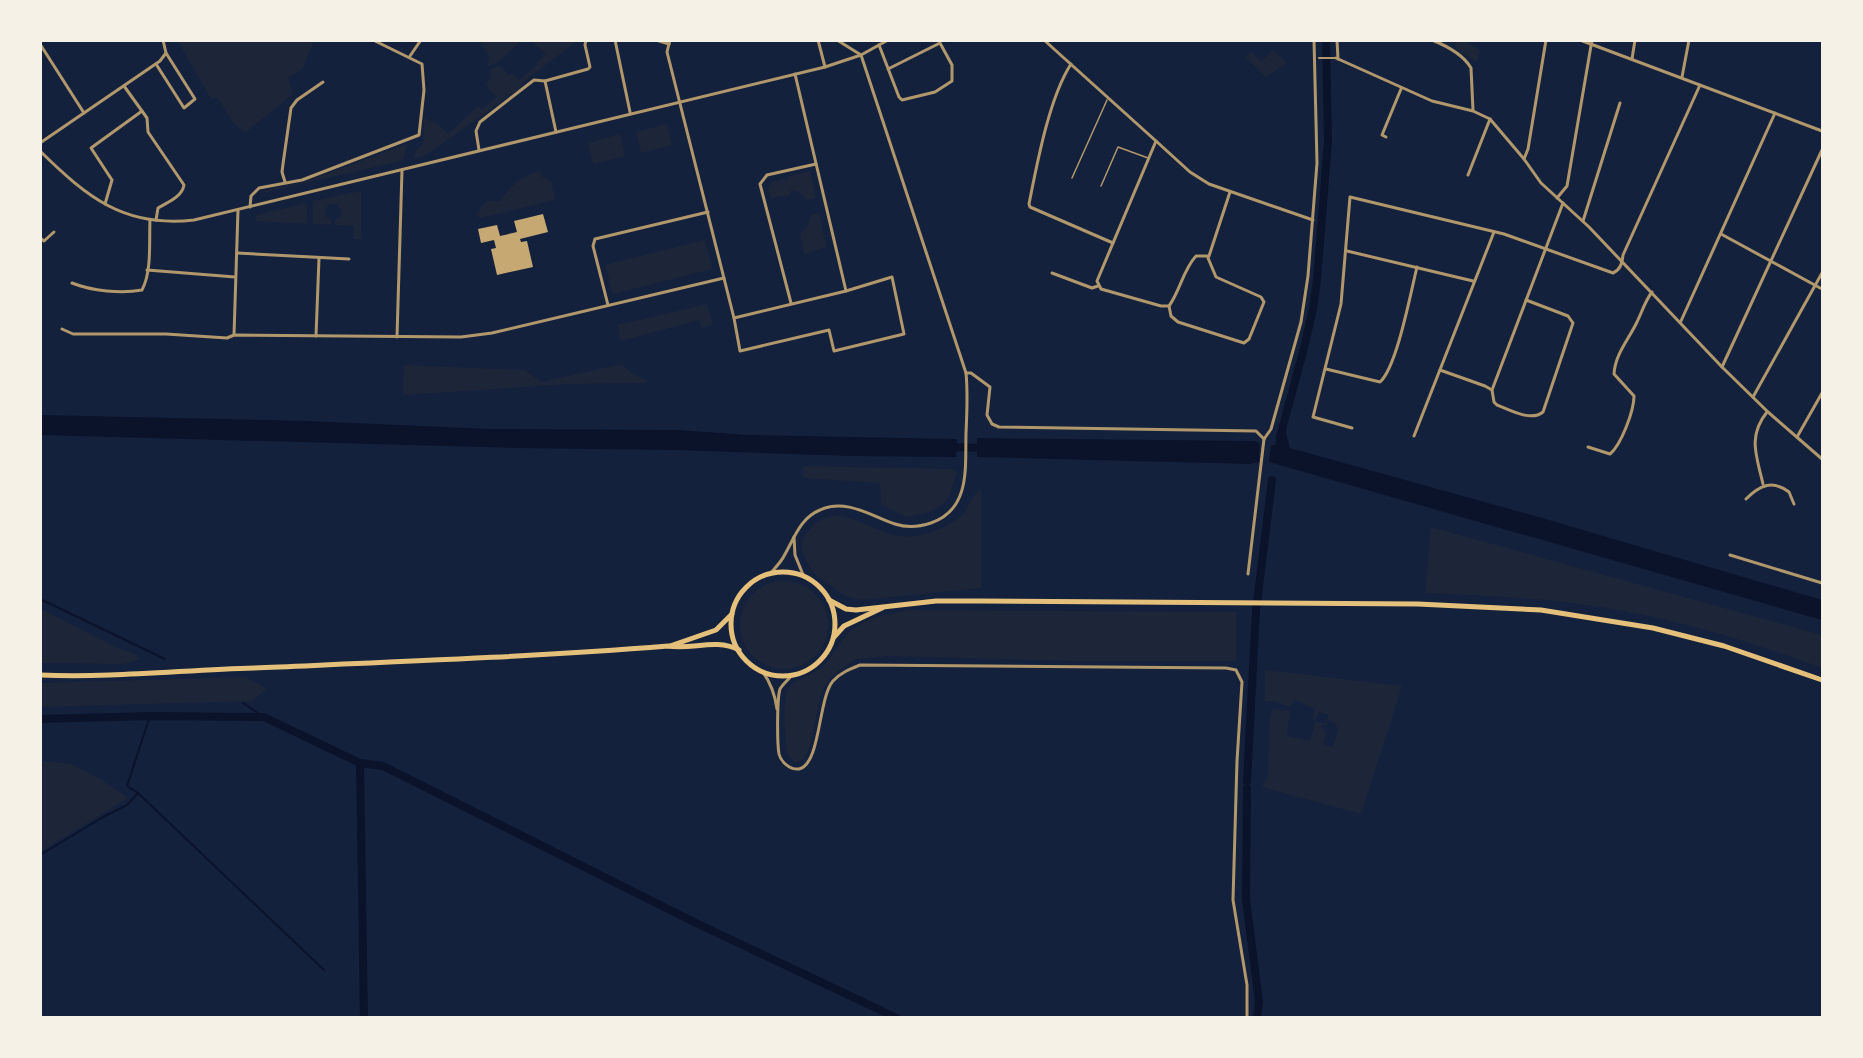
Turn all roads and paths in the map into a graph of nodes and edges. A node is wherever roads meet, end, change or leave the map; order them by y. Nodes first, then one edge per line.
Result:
1 (163, 40) edge
2 (373, 40) edge
3 (421, 40) edge
4 (586, 40) edge
5 (615, 40) edge
6 (656, 40) edge
7 (818, 40) edge
8 (837, 40) edge
9 (888, 40) edge
10 (1044, 40) edge
11 (1314, 40) edge
12 (1337, 40) edge
13 (1432, 40) edge
14 (1451, 40) edge
15 (1546, 40) edge
16 (1580, 40) edge
17 (1689, 40) edge
18 (669, 42) edge
19 (1592, 42) edge
20 (1634, 42) edge
21 (40, 44) edge
22 (879, 45) junction
23 (1447, 46) junction
24 (166, 53) junction
25 (861, 55) junction
26 (409, 57) junction
27 (1319, 58) dead end
28 (1337, 58) junction
29 (1632, 59) junction
30 (156, 64) junction
31 (1071, 64) junction
32 (825, 67) junction
33 (888, 69) junction
34 (795, 74) junction
35 (1682, 78) junction
36 (545, 81) junction
37 (323, 82) dead end
38 (1700, 84) junction
39 (124, 86) junction
40 (1401, 89) junction
41 (1108, 98) junction
42 (680, 101) junction
43 (1620, 103) dead end
44 (142, 111) junction
45 (1473, 111) junction
46 (630, 113) junction
47 (1775, 113) junction
48 (84, 114) junction
49 (1490, 119) junction
50 (1822, 131) edge
51 (556, 132) junction
52 (1386, 137) dead end
53 (1156, 141) junction
54 (40, 143) edge
55 (479, 150) junction
56 (1822, 150) edge
57 (40, 151) edge
58 (1149, 158) junction
59 (1524, 159) junction
60 (816, 164) junction
61 (402, 170) junction
62 (1468, 175) dead end
63 (1072, 178) dead end
64 (285, 182) junction
65 (1101, 186) dead end
66 (1230, 192) junction
67 (1556, 198) junction
68 (1563, 203) junction
69 (105, 204) junction
70 (250, 207) junction
71 (238, 210) junction
72 (708, 212) junction
73 (150, 220) junction
74 (156, 220) junction
75 (1313, 220) junction
76 (1583, 221) junction
77 (54, 232) dead end
78 (1494, 232) junction
79 (1721, 234) junction
80 (40, 238) edge
81 (1113, 243) junction
82 (1544, 249) junction
83 (1347, 251) junction
84 (237, 253) junction
85 (1209, 256) junction
86 (319, 258) junction
87 (349, 259) dead end
88 (1623, 261) junction
89 (1771, 261) junction
90 (1417, 267) junction
91 (147, 270) junction
92 (1052, 273) dead end
93 (1822, 273) edge
94 (235, 277) junction
95 (724, 278) junction
96 (1473, 281) junction
97 (72, 283) dead end
98 (1098, 283) junction
99 (1817, 285) junction
100 (1822, 289) edge
101 (846, 291) junction
102 (1652, 292) junction
103 (1526, 300) junction
104 (791, 303) junction
105 (608, 305) junction
106 (1169, 306) junction
107 (734, 318) junction
108 (1681, 321) junction
109 (62, 329) dead end
110 (234, 335) junction
111 (316, 336) junction
112 (397, 337) junction
113 (1722, 367) junction
114 (1326, 369) junction
115 (1440, 370) junction
116 (966, 373) junction
117 (1492, 390) junction
118 (1822, 393) edge
119 (1753, 397) junction
120 (1768, 412) junction
121 (1352, 428) dead end
122 (1414, 436) dead end
123 (1797, 437) junction
124 (1264, 439) junction
125 (1588, 447) dead end
126 (1822, 459) edge
127 (1763, 484) junction
128 (1746, 499) dead end
129 (1794, 504) dead end
130 (794, 535) junction
131 (1730, 555) dead end
132 (770, 574) junction
133 (1248, 574) dead end
134 (804, 577) junction
135 (1822, 583) edge
136 (829, 600) junction
137 (883, 607) junction
138 (733, 612) junction
139 (832, 640) junction
140 (668, 646) junction
141 (739, 650) junction
142 (762, 671) junction
143 (40, 675) edge
144 (792, 675) junction
145 (1822, 680) edge
146 (778, 720) junction
147 (1247, 1017) edge

1 - 24 street
2 - 26 street
3 - 26 street
4 - 36 street
5 - 46 street
6 - 18 street
7 - 32 street
8 - 25 street
9 - 22 street
10 - 31 street
11 - 75 street
12 - 28 street
13 - 23 street
14 - 23 street
15 - 59 street
16 - 19 street
17 - 35 street
18 - 42 street
19 - 29 street
19 - 67 street
20 - 29 street
21 - 48 street
22 - 25 street
22 - 33 street
23 - 45 street
24 - 30 street
24 - 30 street
25 - 32 street
25 - 116 street
26 - 64 street
27 - 28 street
28 - 40 street
29 - 35 street
30 - 39 street
31 - 41 street
31 - 81 street
32 - 34 street
33 - 33 street
34 - 42 street
34 - 60 street
35 - 38 street
36 - 51 street
36 - 55 street
37 - 64 street
38 - 47 street
38 - 88 street
39 - 44 street
39 - 48 street
40 - 45 street
40 - 52 street
41 - 53 street
41 - 63 lane
42 - 46 street
42 - 72 street
43 - 76 street
44 - 69 street
44 - 74 street
45 - 49 street
46 - 51 street
47 - 50 street
47 - 79 street
48 - 54 street
49 - 59 street
49 - 62 street
51 - 55 street
53 - 58 street
53 - 66 street
55 - 61 street
56 - 89 street
57 - 69 street
58 - 65 lane
58 - 81 street
59 - 67 street
60 - 101 street
60 - 104 street
61 - 70 street
61 - 112 street
64 - 70 street
66 - 75 street
66 - 85 street
67 - 68 street
68 - 76 street
68 - 82 street
69 - 73 street
70 - 71 street
71 - 74 street
71 - 84 street
72 - 95 street
72 - 105 street
73 - 74 street
73 - 91 street
75 - 124 street
76 - 88 street
77 - 80 street
78 - 82 street
78 - 83 street
78 - 96 street
79 - 89 street
79 - 108 street
81 - 98 street
82 - 88 street
82 - 103 street
83 - 90 street
83 - 114 street
84 - 86 street
84 - 94 street
85 - 106 street
85 - 106 street
86 - 87 street
86 - 111 street
88 - 102 street
89 - 99 street
89 - 113 street
90 - 96 street
90 - 114 street
91 - 94 street
91 - 97 street
92 - 98 street
93 - 99 street
94 - 110 street
95 - 105 street
95 - 107 street
96 - 115 street
98 - 106 street
99 - 100 street
99 - 119 street
101 - 104 street
101 - 107 street
102 - 108 street
102 - 125 street
103 - 117 street
103 - 117 street
104 - 107 street
105 - 112 street
108 - 113 street
109 - 110 street
110 - 111 street
111 - 112 street
113 - 119 street
114 - 121 street
115 - 117 street
115 - 122 street
116 - 124 street
116 - 130 street
118 - 123 street
119 - 120 street
120 - 123 street
120 - 127 street
123 - 126 street
124 - 133 street
127 - 128 street
127 - 129 street
130 - 132 street
130 - 134 street
131 - 135 street
132 - 134 main road
132 - 138 main road
134 - 136 main road
136 - 137 main road
136 - 139 main road
137 - 139 main road
137 - 145 main road
138 - 140 main road
138 - 141 main road
139 - 144 main road
140 - 141 main road
140 - 143 main road
141 - 142 main road
142 - 144 main road
142 - 146 street
144 - 146 street
146 - 147 street

